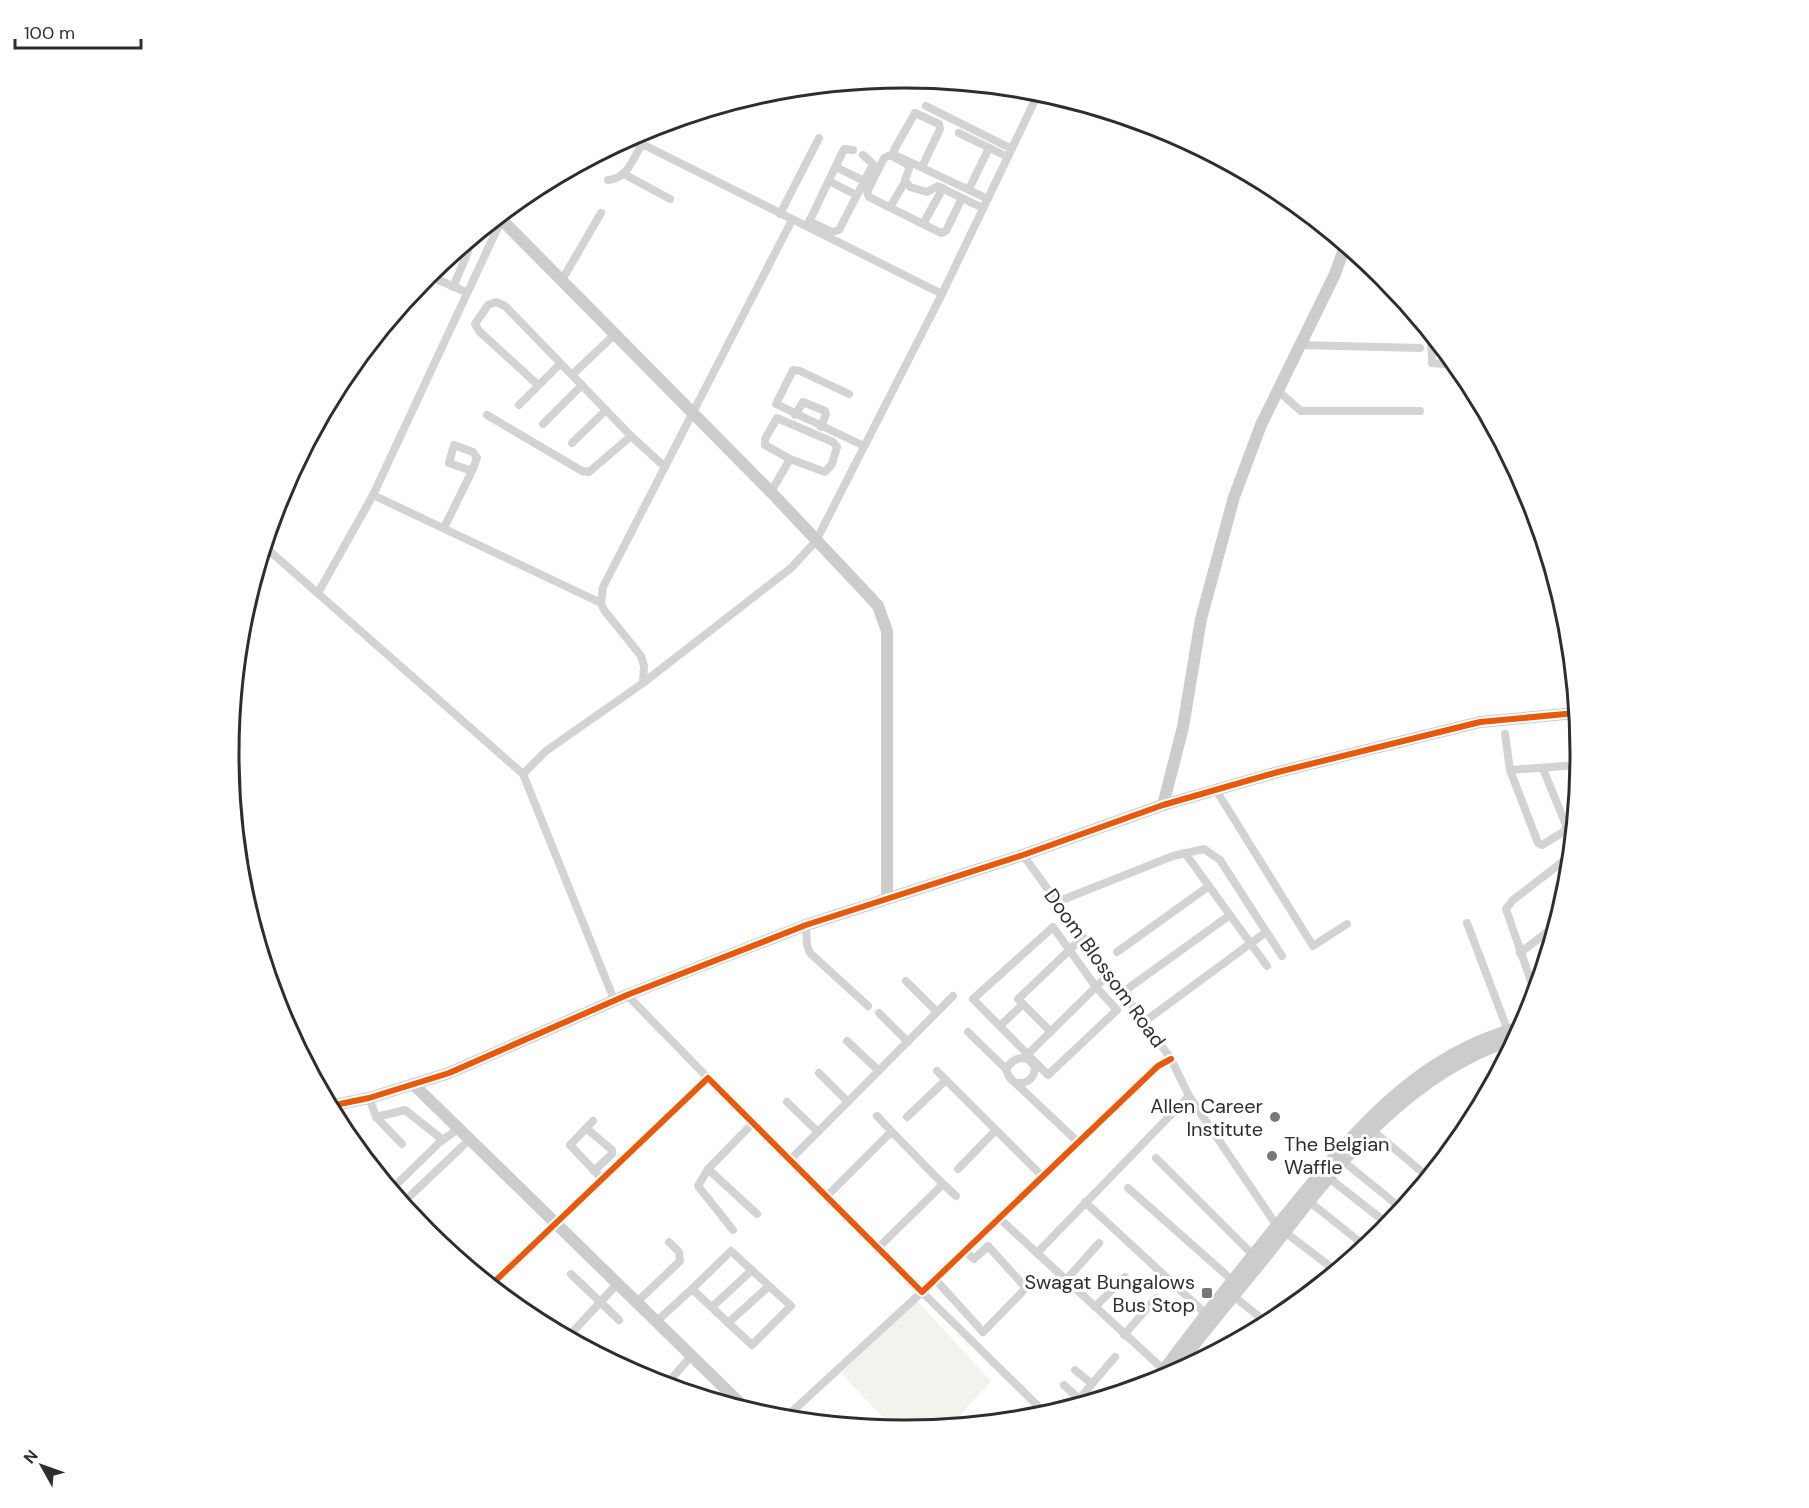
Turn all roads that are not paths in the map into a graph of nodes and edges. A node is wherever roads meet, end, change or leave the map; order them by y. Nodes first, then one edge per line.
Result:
1 (1035, 101) edge
2 (926, 106) dead end
3 (959, 133) dead end
4 (819, 138) dead end
5 (642, 144) joint
6 (989, 148) junction
7 (853, 150) dead end
8 (1010, 153) junction
9 (863, 155) dead end
10 (836, 167) junction
11 (922, 167) junction
12 (624, 174) junction
13 (608, 180) dead end
14 (829, 181) junction
15 (864, 181) junction
16 (905, 182) junction
17 (942, 188) junction
18 (969, 189) junction
19 (856, 195) junction
20 (962, 198) junction
21 (670, 199) dead end
22 (988, 199) junction
23 (891, 207) junction
24 (983, 208) junction
25 (601, 213) dead end
26 (780, 214) junction
27 (792, 220) junction
28 (506, 221) edge
29 (808, 224) junction
30 (923, 224) junction
31 (496, 228) edge
32 (569, 245) dead end
33 (579, 251) junction
34 (468, 252) edge
35 (1343, 254) edge
36 (439, 279) edge
37 (562, 280) junction
38 (453, 286) junction
39 (466, 292) junction
40 (942, 294) junction
41 (616, 333) junction
42 (1299, 345) junction
43 (1420, 348) dead end
44 (1431, 348) edge
45 (560, 364) junction
46 (1443, 364) edge
47 (572, 375) junction
48 (538, 385) junction
49 (582, 385) junction
50 (1277, 390) junction
51 (849, 394) dead end
52 (519, 405) dead end
53 (606, 410) junction
54 (1420, 411) dead end
55 (694, 414) junction
56 (487, 415) dead end
57 (795, 415) junction
58 (543, 424) dead end
59 (821, 427) junction
60 (631, 436) junction
61 (572, 443) dead end
62 (864, 446) junction
63 (790, 459) junction
64 (665, 467) junction
65 (472, 471) dead end
66 (771, 492) junction
67 (373, 495) junction
68 (444, 528) junction
69 (816, 540) junction
70 (271, 552) edge
71 (318, 593) junction
72 (601, 603) junction
73 (643, 683) junction
74 (1569, 713) edge
75 (1505, 734) dead end
76 (1570, 766) edge
77 (1543, 769) junction
78 (1510, 770) junction
79 (523, 774) junction
80 (1216, 790) junction
81 (1163, 805) junction
82 (1566, 825) edge
83 (1566, 828) edge
84 (1185, 852) junction
85 (1023, 855) junction
86 (1560, 863) edge
87 (1209, 886) junction
88 (887, 898) junction
89 (1057, 902) junction
90 (1230, 915) junction
91 (1467, 923) dead end
92 (1347, 924) dead end
93 (806, 925) junction
94 (1266, 932) junction
95 (1545, 934) edge
96 (1083, 937) junction
97 (1251, 944) junction
98 (1070, 950) junction
99 (1117, 952) dead end
100 (1520, 953) junction
101 (1282, 956) dead end
102 (1267, 966) dead end
103 (1109, 974) junction
104 (1530, 980) edge
105 (906, 981) dead end
106 (1096, 987) junction
107 (1123, 992) junction
108 (627, 995) junction
109 (953, 996) dead end
110 (615, 1002) junction
111 (1023, 1004) junction
112 (867, 1006) dead end
113 (937, 1012) junction
114 (879, 1013) dead end
115 (1144, 1022) junction
116 (1000, 1026) junction
117 (1511, 1026) edge
118 (968, 1032) dead end
119 (1051, 1032) junction
120 (1507, 1035) edge
121 (848, 1041) dead end
122 (908, 1042) junction
123 (1028, 1054) junction
124 (1171, 1059) junction
125 (1006, 1069) junction
126 (879, 1071) junction
127 (937, 1071) dead end
128 (819, 1073) dead end
129 (708, 1078) junction
130 (946, 1080) junction
131 (1017, 1083) junction
132 (413, 1084) junction
133 (1189, 1096) junction
134 (369, 1098) junction
135 (787, 1102) dead end
136 (848, 1102) junction
137 (339, 1104) edge
138 (877, 1116) dead end
139 (376, 1117) junction
140 (907, 1117) dead end
141 (1372, 1123) junction
142 (753, 1124) junction
143 (458, 1129) junction
144 (996, 1130) junction
145 (818, 1132) junction
146 (894, 1134) junction
147 (443, 1140) junction
148 (469, 1140) junction
149 (1079, 1143) junction
150 (402, 1144) dead end
151 (1156, 1158) dead end
152 (791, 1159) junction
153 (1343, 1161) junction
154 (708, 1169) junction
155 (958, 1169) dead end
156 (594, 1171) junction
157 (1422, 1171) edge
158 (1043, 1178) junction
159 (1329, 1178) junction
160 (602, 1179) junction
161 (399, 1182) dead end
162 (941, 1182) junction
163 (1128, 1188) dead end
164 (411, 1195) dead end
165 (827, 1196) junction
166 (956, 1196) dead end
167 (1085, 1202) junction
168 (1310, 1202) junction
169 (1395, 1203) edge
170 (758, 1214) dead end
171 (999, 1218) junction
172 (1381, 1218) edge
173 (554, 1224) junction
174 (1281, 1228) junction
175 (733, 1230) dead end
176 (1358, 1240) edge
177 (669, 1242) dead end
178 (1099, 1243) dead end
179 (878, 1248) junction
180 (965, 1251) junction
181 (1037, 1253) junction
182 (1253, 1255) junction
183 (1330, 1265) edge
184 (752, 1270) junction
185 (571, 1274) dead end
186 (1125, 1277) dead end
187 (935, 1279) junction
188 (496, 1280) edge
189 (1066, 1280) junction
190 (618, 1283) junction
191 (769, 1286) junction
192 (692, 1289) junction
193 (1231, 1289) junction
194 (922, 1292) junction
195 (1156, 1298) dead end
196 (600, 1302) junction
197 (637, 1302) junction
198 (712, 1307) junction
199 (1095, 1308) junction
200 (1206, 1314) junction
201 (1260, 1316) edge
202 (619, 1320) dead end
203 (657, 1321) junction
204 (728, 1323) junction
205 (574, 1331) edge
206 (1124, 1335) junction
207 (692, 1355) junction
208 (1115, 1357) dead end
209 (1175, 1362) edge
210 (1173, 1363) edge
211 (1159, 1369) edge
212 (1075, 1370) dead end
213 (672, 1377) edge
214 (1092, 1384) junction
215 (1064, 1385) dead end
216 (1082, 1395) edge
217 (735, 1398) edge
218 (1073, 1398) edge
219 (1038, 1406) edge
220 (794, 1410) edge

1 - 8 street
2 - 8 street
3 - 6 street
4 - 26 street
5 - 12 street
5 - 26 street
6 - 8 street
6 - 18 street
7 - 10 street
8 - 22 street
9 - 15 street
10 - 14 street
10 - 15 street
11 - 11 street
11 - 18 street
12 - 13 street
12 - 21 street
14 - 19 street
14 - 29 street
15 - 19 street
16 - 17 street
16 - 23 street
16 - 23 street
17 - 20 street
17 - 30 street
18 - 22 street
19 - 29 street
20 - 24 street
20 - 30 street
22 - 24 street
23 - 30 street
24 - 40 street
25 - 33 street
26 - 27 street
27 - 29 street
27 - 55 street
28 - 37 street
29 - 40 street
31 - 39 street
32 - 33 street
33 - 37 street
34 - 38 street
35 - 42 street
36 - 38 street
37 - 41 street
38 - 39 street
39 - 67 street
40 - 62 street
41 - 47 street
41 - 55 street
42 - 43 street
42 - 50 street
44 - 46 street
45 - 47 street
45 - 48 street
45 - 48 street
47 - 49 street
48 - 52 street
49 - 53 street
49 - 58 street
50 - 54 street
50 - 81 street
51 - 57 street
53 - 60 street
53 - 61 street
55 - 64 street
55 - 66 street
56 - 60 street
57 - 59 street
57 - 59 street
59 - 62 street
60 - 64 street
62 - 69 street
63 - 63 street
63 - 66 street
64 - 72 street
65 - 68 street
66 - 69 street
67 - 68 street
67 - 71 street
68 - 72 street
69 - 73 street
69 - 88 street
70 - 71 street
71 - 79 street
72 - 73 street
73 - 79 street
74 - 80 street
75 - 78 street
76 - 77 street
77 - 78 street
77 - 82 street
78 - 83 street
79 - 110 street
80 - 81 street
80 - 92 street
81 - 85 street
84 - 87 street
84 - 89 street
84 - 94 street
85 - 88 street
85 - 89 street, Doom Blossom Road
86 - 100 street
87 - 90 street
87 - 99 street
88 - 93 street
89 - 96 street, Doom Blossom Road
90 - 97 street
90 - 107 street
91 - 117 street
93 - 108 street
93 - 112 street
94 - 97 street
94 - 101 street
95 - 100 street
96 - 98 street
96 - 103 street, Doom Blossom Road
97 - 102 street
97 - 115 street
98 - 106 street
98 - 111 street
98 - 116 street
100 - 104 street
103 - 106 street
103 - 107 street, Doom Blossom Road
105 - 113 street
106 - 119 street
106 - 123 street
107 - 115 street, Doom Blossom Road
108 - 110 street
108 - 129 street
109 - 113 street
110 - 132 street
111 - 116 street
111 - 119 street
113 - 122 street
114 - 122 street
115 - 124 street, Doom Blossom Road
116 - 123 street
118 - 125 street
119 - 123 street
120 - 141 street
121 - 126 street
122 - 126 street
124 - 133 street, Doom Blossom Road
124 - 149 street
125 - 131 street
125 - 131 street
126 - 136 street
127 - 130 street
128 - 136 street
129 - 142 street
129 - 160 street
130 - 140 street
130 - 144 street
131 - 149 street
132 - 134 street
132 - 143 street
133 - 167 street
133 - 174 street, Doom Blossom Road
134 - 137 street
134 - 139 street
135 - 145 street
136 - 145 street
138 - 146 street
139 - 147 street
139 - 150 street
141 - 153 street
141 - 157 street
141 - 174 street
142 - 152 street
142 - 154 street
143 - 147 street
143 - 148 street
144 - 155 street
144 - 158 street
145 - 152 street
146 - 162 street
146 - 165 street
147 - 161 street
148 - 164 street
148 - 173 street
149 - 158 street
151 - 182 street
152 - 165 street
153 - 159 street
153 - 169 street
154 - 170 street
154 - 175 street
156 - 156 street
156 - 160 street
158 - 171 street
159 - 168 street
159 - 172 street
160 - 173 street
162 - 166 street
162 - 179 street
163 - 193 street
165 - 179 street
167 - 181 street
167 - 200 street
168 - 174 street
168 - 176 street
171 - 180 street
171 - 181 street
173 - 188 street
173 - 190 street
174 - 182 street
174 - 183 street, Doom Blossom Road
174 - 193 street
177 - 197 street
178 - 189 street
179 - 194 street
180 - 187 street
180 - 187 street
181 - 189 street
182 - 193 street
184 - 191 street
184 - 192 street
184 - 198 street
185 - 196 street
186 - 199 street
187 - 194 street
189 - 199 street
190 - 196 street
190 - 197 street
191 - 204 street
191 - 204 street
192 - 198 street
192 - 203 street
193 - 200 street
193 - 201 street
193 - 209 street
194 - 219 street
194 - 220 street
195 - 206 street
196 - 202 street
196 - 205 street
197 - 203 street
198 - 204 street
199 - 206 street
200 - 210 street
203 - 207 street
206 - 211 street
207 - 213 street
207 - 217 street
208 - 214 street
212 - 214 street
214 - 216 street
215 - 218 street

